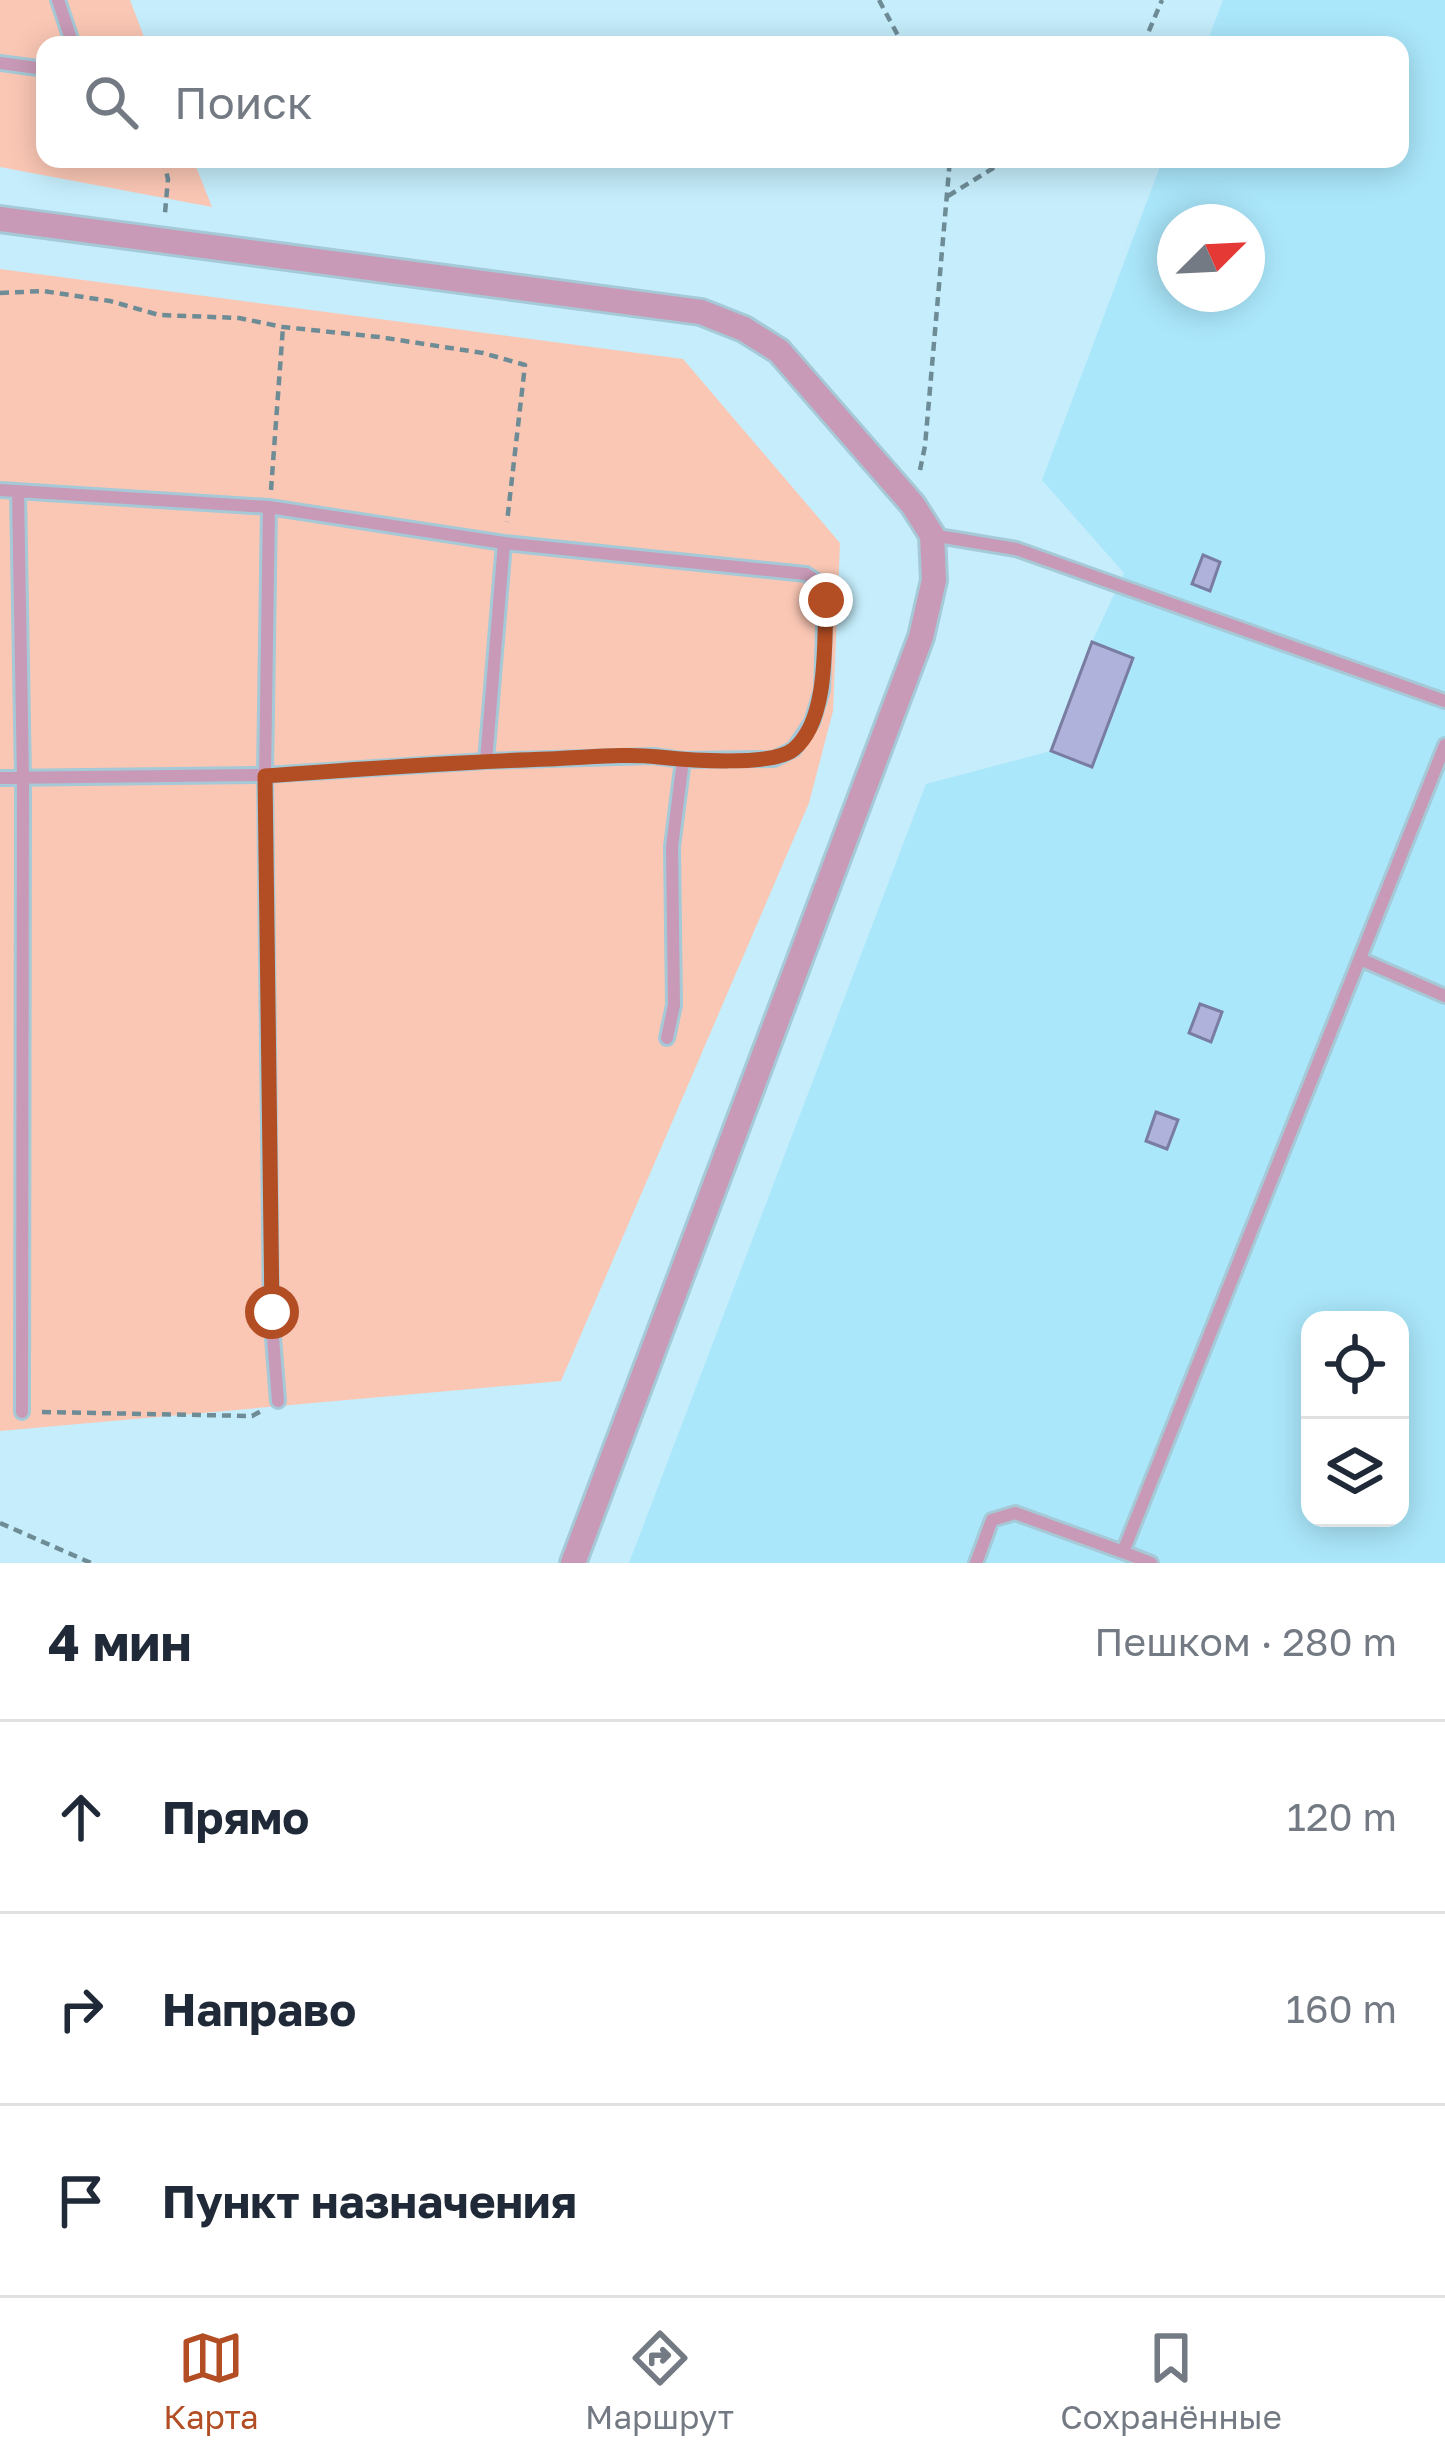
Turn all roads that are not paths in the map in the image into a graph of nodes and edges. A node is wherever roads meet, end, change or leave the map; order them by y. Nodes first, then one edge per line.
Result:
1 (58, 0) edge
2 (70, 36) edge
3 (0, 63) edge
4 (36, 68) edge
5 (0, 220) edge
6 (0, 490) edge
7 (19, 492) junction
8 (269, 507) junction
9 (932, 535) junction
10 (504, 544) junction
11 (1445, 701) edge
12 (1445, 745) edge
13 (683, 760) junction
14 (486, 761) junction
15 (265, 776) junction
16 (0, 778) edge
17 (22, 778) junction
18 (1360, 959) junction
19 (1445, 996) edge
20 (667, 1038) dead end
21 (278, 1401) road end
22 (22, 1412) road end
23 (1123, 1552) junction
24 (573, 1563) edge
25 (976, 1563) edge
26 (1151, 1563) edge

1 - 2 lane
3 - 4 lane
5 - 9 street
6 - 7 lane
7 - 8 lane
7 - 17 lane
8 - 10 lane
8 - 15 lane
9 - 11 lane
9 - 24 street
10 - 13 lane
10 - 14 lane
12 - 18 lane
13 - 14 lane
13 - 20 lane
14 - 15 lane
15 - 17 lane
15 - 21 lane
16 - 17 lane
17 - 22 lane
18 - 19 lane
18 - 23 lane
23 - 25 lane
23 - 26 lane

